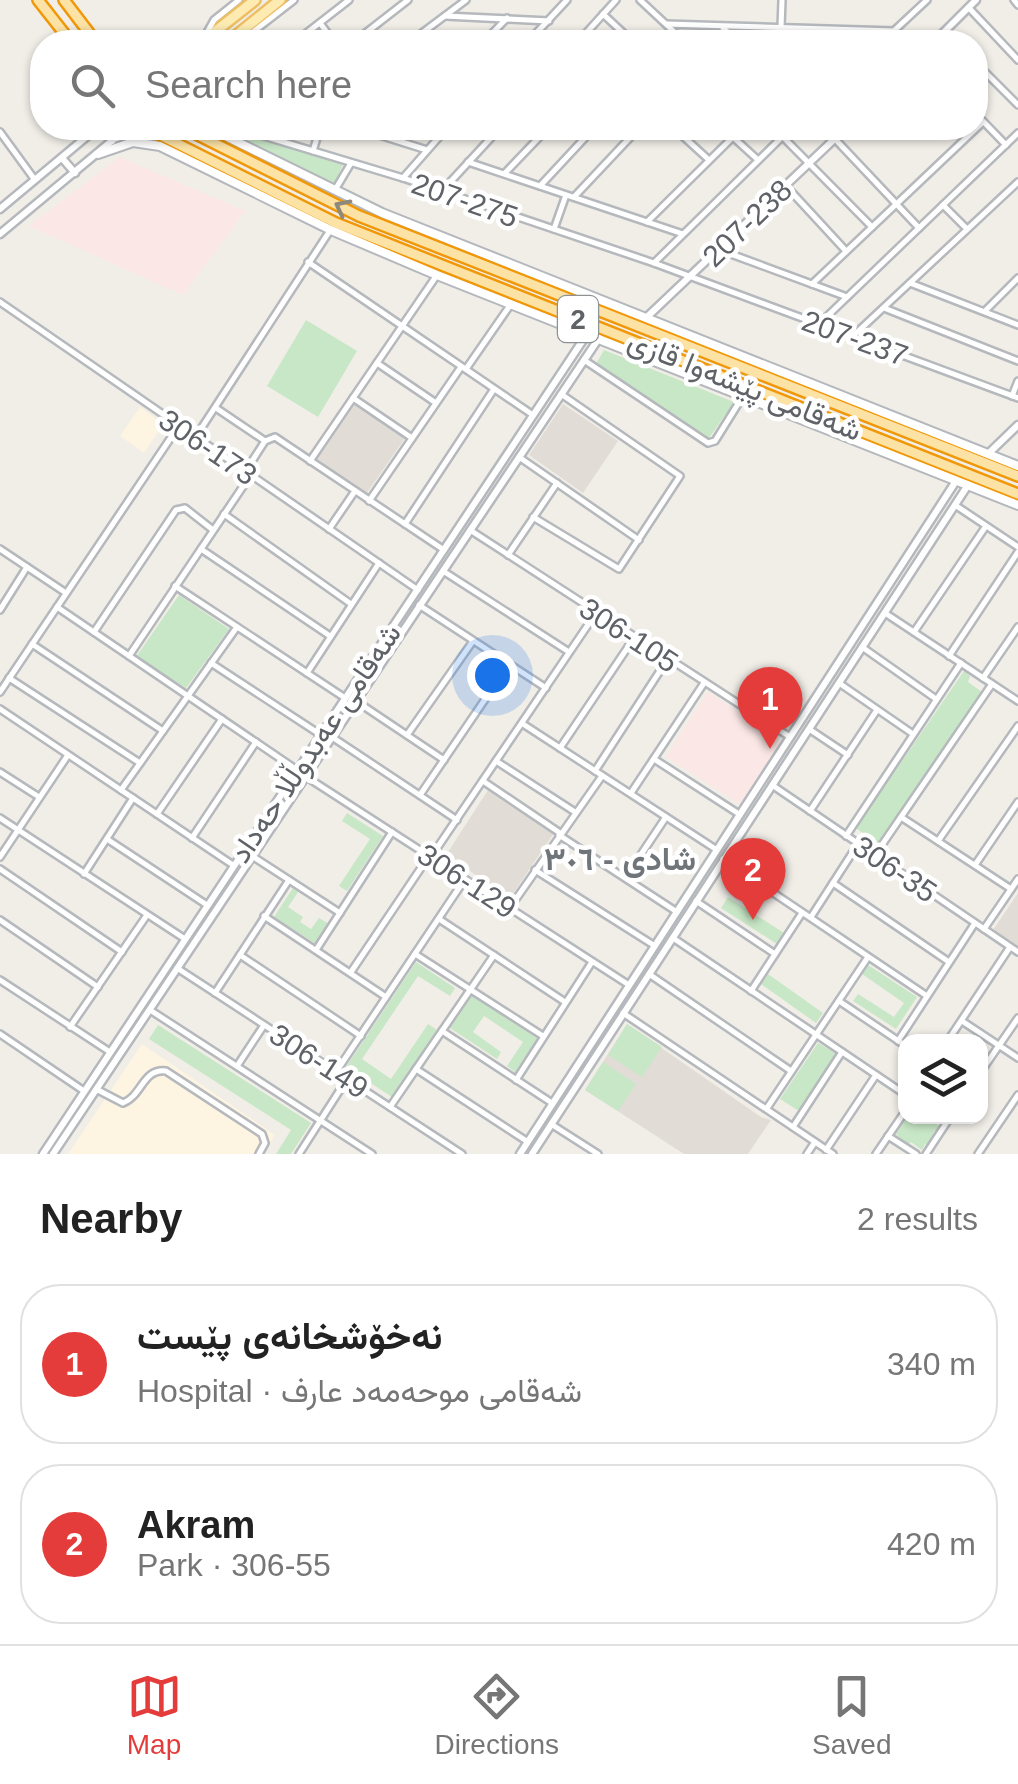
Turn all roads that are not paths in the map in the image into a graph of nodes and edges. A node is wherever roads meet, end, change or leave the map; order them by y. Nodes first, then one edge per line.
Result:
1 (38, 0) edge
2 (64, 0) edge
3 (239, 0) edge
4 (255, 0) edge
5 (280, 0) edge
6 (294, 0) edge
7 (348, 0) edge
8 (408, 0) edge
9 (466, 0) edge
10 (567, 0) edge
11 (616, 0) edge
12 (640, 0) edge
13 (782, 0) edge
14 (927, 0) edge
15 (976, 0) edge
16 (970, 8) junction
17 (602, 14) junction
18 (445, 16) junction
19 (507, 18) junction
20 (549, 21) junction
21 (320, 23) junction
22 (666, 24) junction
23 (722, 26) junction
24 (781, 28) junction
25 (62, 30) edge
26 (87, 30) edge
27 (209, 30) edge
28 (217, 30) edge
29 (243, 30) edge
30 (255, 30) edge
31 (311, 30) edge
32 (325, 30) edge
33 (369, 30) edge
34 (426, 30) edge
35 (496, 30) edge
36 (540, 30) edge
37 (590, 30) edge
38 (620, 30) edge
39 (672, 30) edge
40 (726, 30) edge
41 (847, 30) edge
42 (895, 30) edge
43 (947, 30) edge
44 (1018, 60) edge
45 (988, 75) edge
46 (1018, 105) edge
47 (988, 126) edge
48 (0, 132) edge
49 (1018, 133) edge
50 (83, 140) edge
51 (116, 140) edge
52 (164, 140) edge
53 (208, 140) edge
54 (234, 140) edge
55 (277, 140) edge
56 (316, 140) edge
57 (395, 140) edge
58 (436, 140) edge
59 (489, 140) edge
60 (537, 140) edge
61 (583, 140) edge
62 (628, 140) edge
63 (687, 140) edge
64 (730, 140) edge
65 (736, 140) edge
66 (778, 140) edge
67 (787, 140) edge
68 (833, 140) edge
69 (839, 140) edge
70 (965, 140) edge
71 (111, 142) joint
72 (1006, 145) junction
73 (172, 146) junction
74 (427, 150) junction
75 (313, 151) junction
76 (98, 154) junction
77 (62, 158) junction
78 (757, 159) junction
79 (709, 160) junction
80 (468, 162) junction
81 (810, 162) junction
82 (352, 163) junction
83 (75, 173) junction
84 (504, 174) junction
85 (307, 176) junction
86 (403, 178) junction
87 (35, 180) junction
88 (1018, 182) edge
89 (540, 186) junction
90 (786, 186) junction
91 (301, 187) junction
92 (335, 190) junction
93 (441, 192) junction
94 (566, 195) junction
95 (574, 198) junction
96 (897, 204) junction
97 (943, 205) junction
98 (0, 209) edge
99 (647, 222) junction
100 (333, 227) junction
101 (872, 227) junction
102 (920, 228) junction
103 (554, 230) junction
104 (967, 230) junction
105 (0, 234) edge
106 (683, 234) junction
107 (720, 250) junction
108 (846, 251) junction
109 (308, 262) junction
110 (654, 263) junction
111 (440, 271) junction
112 (692, 277) junction
113 (1018, 278) edge
114 (812, 284) junction
115 (910, 284) junction
116 (847, 296) junction
117 (0, 302) edge
118 (597, 303) junction
119 (511, 304) junction
120 (884, 308) junction
121 (984, 312) junction
122 (647, 317) junction
123 (818, 325) junction
124 (1018, 325) edge
125 (402, 326) junction
126 (595, 331) junction
127 (852, 338) junction
128 (700, 348) junction
129 (584, 360) junction
130 (730, 361) junction
131 (1018, 361) edge
132 (377, 363) junction
133 (694, 365) junction
134 (464, 368) junction
135 (724, 376) junction
136 (1018, 380) edge
137 (494, 388) junction
138 (561, 394) junction
139 (830, 395) junction
140 (743, 396) junction
141 (1015, 397) edge
142 (353, 398) junction
143 (436, 403) junction
144 (216, 408) junction
145 (534, 415) junction
146 (894, 420) junction
147 (1018, 425) edge
148 (178, 427) junction
149 (195, 438) junction
150 (412, 438) junction
151 (865, 439) junction
152 (265, 440) junction
153 (988, 454) junction
154 (519, 457) junction
155 (310, 461) junction
156 (1018, 466) edge
157 (247, 474) junction
158 (1018, 476) edge
159 (956, 481) junction
160 (557, 483) junction
161 (968, 486) junction
162 (355, 492) junction
163 (949, 493) junction
164 (1018, 494) edge
165 (369, 501) junction
166 (957, 502) junction
167 (1018, 506) edge
168 (224, 514) junction
169 (533, 517) junction
170 (405, 524) junction
171 (986, 526) junction
172 (329, 529) junction
173 (213, 530) junction
174 (470, 530) junction
175 (639, 540) junction
176 (200, 548) junction
177 (0, 549) edge
178 (1018, 549) edge
179 (444, 550) junction
180 (508, 556) junction
181 (379, 564) junction
182 (27, 568) junction
183 (442, 571) junction
184 (175, 586) junction
185 (418, 590) junction
186 (66, 593) junction
187 (351, 604) junction
188 (420, 606) junction
189 (57, 607) junction
190 (0, 610) edge
191 (884, 613) junction
192 (596, 614) junction
193 (398, 619) junction
194 (407, 624) junction
195 (237, 626) junction
196 (1018, 627) edge
197 (94, 632) junction
198 (914, 632) junction
199 (330, 636) junction
200 (634, 638) junction
201 (473, 641) junction
202 (32, 644) junction
203 (862, 647) junction
204 (569, 652) junction
205 (129, 656) junction
206 (949, 656) junction
207 (667, 659) junction
208 (212, 662) junction
209 (960, 663) junction
210 (509, 664) junction
211 (306, 673) junction
212 (9, 678) junction
213 (983, 678) junction
214 (704, 682) junction
215 (839, 683) junction
216 (992, 684) junction
217 (546, 688) junction
218 (0, 692) edge
219 (188, 696) junction
220 (345, 698) junction
221 (936, 699) junction
222 (356, 701) junction
223 (1018, 701) edge
224 (0, 709) edge
225 (878, 710) junction
226 (222, 719) junction
227 (522, 724) junction
228 (1018, 726) edge
229 (809, 729) junction
230 (164, 731) junction
231 (320, 734) junction
232 (913, 734) junction
233 (408, 735) junction
234 (332, 737) junction
235 (790, 738) junction
236 (256, 742) junction
237 (560, 748) junction
238 (68, 754) junction
239 (848, 755) junction
240 (654, 759) junction
241 (444, 760) junction
242 (496, 761) junction
243 (140, 764) junction
244 (297, 770) junction
245 (0, 772) edge
246 (599, 773) junction
247 (306, 776) junction
248 (483, 781) junction
249 (772, 785) junction
250 (122, 790) junction
251 (631, 794) junction
252 (420, 795) junction
253 (39, 798) junction
254 (133, 798) junction
255 (1018, 802) edge
256 (810, 811) junction
257 (575, 812) junction
258 (157, 814) junction
259 (740, 815) junction
260 (666, 817) junction
261 (901, 817) junction
262 (0, 818) edge
263 (456, 820) junction
264 (260, 825) junction
265 (18, 830) junction
266 (269, 831) junction
267 (392, 832) junction
268 (559, 834) junction
269 (846, 836) junction
270 (192, 838) junction
271 (107, 839) junction
272 (938, 841) junction
273 (858, 844) junction
274 (717, 850) junction
275 (875, 855) junction
276 (0, 856) edge
277 (252, 856) junction
278 (430, 857) junction
279 (723, 859) junction
280 (233, 865) junction
281 (975, 866) junction
282 (0, 868) edge
283 (535, 870) junction
284 (84, 874) junction
285 (625, 878) junction
286 (1018, 879) edge
287 (289, 880) junction
288 (465, 880) junction
289 (833, 883) junction
290 (1011, 889) junction
291 (691, 890) junction
292 (698, 898) junction
293 (207, 905) junction
294 (509, 909) junction
295 (677, 912) junction
296 (802, 912) junction
297 (340, 913) junction
298 (146, 914) junction
299 (264, 916) junction
300 (439, 918) junction
301 (811, 918) junction
302 (0, 920) edge
303 (975, 923) junction
304 (984, 929) junction
305 (672, 938) junction
306 (184, 940) junction
307 (655, 946) junction
308 (1010, 946) junction
309 (316, 950) junction
310 (122, 952) junction
311 (1018, 952) edge
312 (240, 954) junction
313 (415, 954) junction
314 (776, 954) junction
315 (494, 955) junction
316 (868, 957) junction
317 (592, 962) junction
318 (950, 962) junction
319 (177, 968) junction
320 (351, 972) junction
321 (649, 974) junction
322 (0, 980) edge
323 (629, 985) junction
324 (98, 987) junction
325 (470, 989) junction
326 (751, 991) junction
327 (215, 993) junction
328 (927, 996) junction
329 (386, 997) junction
330 (839, 1001) junction
331 (566, 1002) junction
332 (150, 1010) junction
333 (624, 1013) junction
334 (1018, 1018) edge
335 (961, 1020) junction
336 (264, 1024) junction
337 (70, 1027) junction
338 (132, 1027) junction
339 (442, 1030) junction
340 (0, 1034) edge
341 (903, 1034) edge
342 (952, 1034) edge
343 (816, 1035) junction
344 (360, 1036) junction
345 (544, 1036) junction
346 (898, 1041) edge
347 (999, 1046) junction
348 (110, 1052) junction
349 (842, 1052) junction
350 (1018, 1058) edge
351 (988, 1062) edge
352 (578, 1064) junction
353 (237, 1066) junction
354 (416, 1069) junction
355 (586, 1070) junction
356 (336, 1072) junction
357 (792, 1072) junction
358 (876, 1076) junction
359 (347, 1079) junction
360 (516, 1080) junction
361 (96, 1089) junction
362 (898, 1090) edge
363 (85, 1091) junction
364 (1018, 1095) edge
365 (553, 1104) junction
366 (390, 1107) junction
367 (766, 1110) junction
368 (320, 1120) junction
369 (898, 1122) edge
370 (552, 1124) junction
371 (946, 1124) edge
372 (793, 1127) junction
373 (888, 1136) junction
374 (528, 1142) junction
375 (815, 1142) junction
376 (587, 1151) edge
377 (830, 1152) edge
378 (43, 1154) edge
379 (53, 1154) edge
380 (259, 1154) edge
381 (298, 1154) edge
382 (372, 1154) edge
383 (462, 1154) edge
384 (520, 1154) edge
385 (532, 1154) edge
386 (598, 1154) edge
387 (807, 1154) edge
388 (876, 1154) edge
389 (916, 1154) edge
390 (926, 1154) edge
391 (978, 1154) edge

1 - 25 highway
2 - 26 highway
3 - 27 street
4 - 28 main road
5 - 29 main road
6 - 30 street
7 - 21 street
8 - 33 street
9 - 18 street
10 - 20 street
11 - 17 street
12 - 22 street
13 - 24 street
14 - 42 street
15 - 16 street
16 - 43 street
16 - 44 street
17 - 37 street
17 - 38 street
18 - 19 street
18 - 34 street
19 - 20 street
19 - 35 street
20 - 36 street
21 - 31 street
21 - 32 street
22 - 23 street
22 - 39 street
23 - 24 street
23 - 40 street
24 - 41 street
45 - 46 street
47 - 72 street
48 - 87 street
49 - 72 street
50 - 77 street
51 - 71 street
52 - 73 highway, شەقامی پێشەوا قازی / 2
53 - 91 highway, شەقامی پێشەوا قازی / 2
54 - 85 main road
55 - 75 street, 207-275
56 - 75 street
57 - 74 street
58 - 74 street
59 - 80 street
60 - 84 street
61 - 89 street
62 - 95 street
63 - 79 street
64 - 79 street
65 - 78 street
66 - 78 street
67 - 81 street
68 - 81 street, 207-238
69 - 96 street
70 - 96 street
71 - 76 street
72 - 97 street
73 - 76 main road
73 - 100 highway, شەقامی پێشەوا قازی / 2
74 - 86 street
75 - 82 street, 207-275
76 - 83 street
77 - 83 street
77 - 87 street
78 - 106 street
79 - 99 street
80 - 84 street
80 - 93 street
81 - 90 street, 207-238
81 - 101 street
82 - 86 street, 207-275
82 - 92 street
83 - 105 street
84 - 89 street
85 - 91 highway
85 - 92 main road
86 - 93 street, 207-275
87 - 98 street
88 - 104 street
89 - 94 street
90 - 107 street, 207-238
90 - 108 street
118 -> 91 highway, شەقامی پێشەوا قازی / 2
92 - 118 main road
93 - 103 street, 207-275
94 - 95 street
94 - 103 street
95 - 99 street
96 - 101 street
96 - 102 street
97 - 102 street
97 - 104 street
99 - 106 street
100 - 109 street
100 - 111 highway, شەقامی پێشەوا قازی / 2
101 - 108 street
102 - 116 street
103 - 110 street, 207-275
104 - 115 street
106 - 110 street
107 - 112 street, 207-238
107 - 114 street
108 - 114 street
109 - 125 street
109 - 144 street
110 - 112 street, 207-275
111 - 119 main road
111 - 125 street
111 - 126 highway, شەقامی پێشەوا قازی / 2
112 - 122 street, 207-238
112 - 123 street, 207-237
113 - 121 street
114 - 116 street
115 - 120 street
115 - 121 street
116 - 123 street
117 - 148 street, 306-173
118 - 122 main road
118 - 128 highway, شەقامی پێشەوا قازی / 2
119 - 126 main road
119 - 134 street
120 - 127 street
120 - 131 street
121 - 124 street
122 - 139 main road
123 - 127 street, 207-237
125 - 132 street
125 - 134 street
126 - 129 street, شەقامی عەبدوڵڵا حەداد
126 - 133 highway, شەقامی پێشەوا قازی / 2
126 - 140 main road
126 - 145 street, شەقامی عەبدوڵڵا حەداد
127 - 141 street, 207-237
128 - 130 highway, شەقامی پێشەوا قازی / 2
128 - 133 highway
129 - 138 street, شەقامی عەبدوڵڵا حەداد
129 - 140 street
130 - 135 highway
130 - 139 highway, شەقامی پێشەوا قازی / 2
132 - 142 street
132 - 143 street
133 - 135 highway, شەقامی پێشەوا قازی / 2
134 - 137 street
134 - 143 street
135 - 151 highway, شەقامی پێشەوا قازی / 2
136 - 141 street
137 - 145 street
137 - 170 street
138 - 154 street, شەقامی عەبدوڵڵا حەداد
138 - 175 street
139 - 146 highway, شەقامی پێشەوا قازی / 2
140 - 151 main road
142 - 150 street
142 - 155 street
143 - 150 street
144 - 149 street
144 - 152 street
145 - 179 street, شەقامی عەبدوڵڵا حەداد
146 - 153 main road
146 - 158 highway, شەقامی پێشەوا قازی / 2
147 - 153 street
148 - 149 street, 306-173
148 - 186 street
149 - 157 street, 306-173
150 - 165 street
151 - 159 main road
151 - 164 highway, شەقامی پێشەوا قازی / 2
152 - 155 street
152 - 157 street
153 - 156 main road
154 - 160 street
154 - 174 street, شەقامی عەبدوڵڵا حەداد
155 - 162 street
157 - 168 street
157 - 172 street, 306-173
159 - 161 main road
159 - 163 street
160 - 169 street
160 - 175 street
161 - 166 street
161 - 167 main road
162 - 165 street
162 - 172 street
163 - 166 street
163 - 235 street
165 - 170 street
166 - 171 street
166 - 191 street
168 - 173 street
168 - 187 street
169 - 175 street
169 - 180 street
170 - 179 street
171 - 178 street
171 - 198 street
172 - 181 street, 306-173
173 - 176 street
173 - 197 street
174 - 180 street, 306-105
174 - 183 street, شەقامی عەبدوڵڵا حەداد
176 - 184 street
176 - 199 street
177 - 182 street
178 - 206 street
179 - 185 street, شەقامی عەبدوڵڵا حەداد
180 - 192 street, 306-105
181 - 185 street, 306-173
181 - 187 street
182 - 186 street
182 - 190 street
183 - 188 street, شەقامی عەبدوڵڵا حەداد
183 - 204 street
184 - 195 street
184 - 205 street
185 - 193 street, شەقامی عەبدوڵڵا حەداد
186 - 189 street
187 - 199 street
188 - 194 street, شەقامی عەبدوڵڵا حەداد
188 - 201 street
189 - 197 street
189 - 202 street
191 - 198 street
191 - 203 street
192 - 200 street, 306-105
192 - 204 street
193 - 194 street
193 - 220 street, شەقامی عەبدوڵڵا حەداد
194 - 222 street, شەقامی عەبدوڵڵا حەداد
195 - 208 street
195 - 211 street
196 - 213 street
197 - 205 street
198 - 206 street
199 - 211 street
200 - 207 street, 306-105
200 - 237 street
201 - 210 street
201 - 233 street
202 - 212 street
202 - 230 street
203 - 215 street
203 - 221 street
204 - 217 street
205 - 219 street
206 - 209 street
207 - 214 street, 306-105
207 - 246 street
208 - 219 street
208 - 231 street
209 - 213 street
209 - 221 street
210 - 217 street
210 - 241 street
211 - 220 street
212 - 218 street
212 - 243 street
213 - 216 street
214 - 235 street, 306-105
214 - 240 street
215 - 225 street
215 - 229 street
216 - 223 street
216 - 261 street
217 - 227 street
219 - 226 street
219 - 230 street
220 - 231 street, شەقامی عەبدوڵڵا حەداد
221 - 232 street
222 - 233 street
222 - 234 street, شەقامی عەبدوڵڵا حەداد
224 - 238 street
225 - 232 street
225 - 239 street
226 - 236 street
226 - 258 street
227 - 237 street
227 - 242 street
228 - 272 street
229 - 239 street
229 - 249 street
230 - 243 street
231 - 244 street, شەقامی عەبدوڵڵا حەداد
232 - 269 street
233 - 241 street
234 - 247 street, شەقامی عەبدوڵڵا حەداد
234 - 252 street
235 - 259 street
236 - 244 street
236 - 270 street
237 - 246 street
238 - 250 street
238 - 253 street
239 - 256 street
240 - 251 street
240 - 259 street
241 - 252 street
242 - 248 street
242 - 257 street
243 - 250 street
244 - 264 street, شەقامی عەبدوڵڵا حەداد
245 - 253 street
246 - 251 street
246 - 257 street
247 - 266 street, شەقامی عەبدوڵڵا حەداد
247 - 267 street, 306-129
248 - 263 street
248 - 268 street
249 - 256 street, 306-35
249 - 279 street
250 - 254 street
251 - 260 street
252 - 263 street
253 - 265 street
254 - 258 street
254 - 271 street
255 - 281 street
256 - 269 street, 306-35
257 - 268 street
258 - 270 street
259 - 274 street
260 - 274 street
260 - 285 street
261 - 272 street
261 - 275 street
262 - 265 street
263 - 278 street
264 - 266 street
264 - 280 street, شەقامی عەبدوڵڵا حەداد
265 - 276 street
265 - 284 street
266 - 277 street, شەقامی عەبدوڵڵا حەداد
267 - 278 street, 306-129
267 - 297 street
268 - 283 street
268 - 285 street
269 - 273 street, 306-35
270 - 280 street
271 - 284 street
271 - 293 street
272 - 281 street
273 - 275 street, 306-35
273 - 289 street
274 - 291 street
275 - 303 street, 306-35
277 - 287 street
277 - 319 street, شەقامی عەبدوڵڵا حەداد
278 - 288 street, 306-129
278 - 320 street
279 - 292 street
279 - 296 street
280 - 293 street, شەقامی عەبدوڵڵا حەداد
281 - 290 street
282 - 310 street
283 - 294 street
283 - 307 street
284 - 298 street
285 - 295 street
286 - 290 street
287 - 297 street
287 - 299 street
288 - 294 street, 306-129
288 - 300 street
289 - 301 street
289 - 318 street
290 - 304 street
291 - 292 street
291 - 295 street
292 - 305 street
292 - 314 street
293 - 306 street, شەقامی عەبدوڵڵا حەداد
294 - 317 street, 306-129
295 - 307 street
296 - 301 street
296 - 314 street
297 - 309 street
298 - 306 street
298 - 310 street
299 - 309 street
299 - 312 street
300 - 313 street
300 - 315 street
301 - 316 street
302 - 324 street
303 - 304 street, 306-35
303 - 318 street
304 - 308 street, 306-35
305 - 321 street
305 - 326 street
306 - 338 street, شەقامی عەبدوڵڵا حەداد
307 - 323 street
308 - 311 street, 306-35
308 - 335 street
309 - 320 street
310 - 324 street
312 - 327 street
312 - 344 street
313 - 325 street
313 - 329 street
314 - 326 street
315 - 325 street
315 - 331 street
316 - 328 street
316 - 330 street
317 - 323 street, 306-129
317 - 331 street
318 - 328 street
319 - 327 street, 306-149
319 - 332 street, شەقامی عەبدوڵڵا حەداد
320 - 329 street
321 - 333 street
321 - 357 street
322 - 337 street
323 - 352 street
324 - 337 street
325 - 339 street
325 - 345 street
326 - 343 street
327 - 336 street, 306-149
328 - 341 street
329 - 344 street
330 - 343 street
330 - 346 street
331 - 345 street
332 - 338 street, شەقامی عەبدوڵڵا حەداد
332 - 353 street
333 - 355 street
333 - 367 street
334 - 347 street
335 - 342 street
335 - 347 street
336 - 353 street
336 - 356 street, 306-149
337 - 348 street
338 - 348 street, شەقامی عەبدوڵڵا حەداد
338 - 361 street, شەقامی عەبدوڵڵا حەداد
339 - 354 street
339 - 360 street
340 - 363 street
343 - 349 street
343 - 357 street
344 - 356 street
345 - 360 street
347 - 350 street
347 - 351 street
348 - 363 street, شەقامی عەبدوڵڵا حەداد
349 - 358 street
349 - 372 street
352 - 355 street
352 - 365 street
353 - 368 street
354 - 366 street
354 - 374 street
355 - 370 street
356 - 359 street, 306-149
357 - 367 street
358 - 362 street
358 - 377 street
359 - 366 street, 306-149
359 - 368 street
360 - 365 street
361 - 379 street, شەقامی عەبدوڵڵا حەداد
361 - 380 street
363 - 378 street, شەقامی عەبدوڵڵا حەداد
364 - 391 street
365 - 374 street
366 - 383 street, 306-149
367 - 372 street
368 - 381 street
368 - 382 street
369 - 373 street
370 - 376 street
370 - 385 street
371 - 390 street
372 - 375 street
373 - 388 street
373 - 389 street
374 - 384 street
375 - 377 street
375 - 387 street
376 - 386 street

